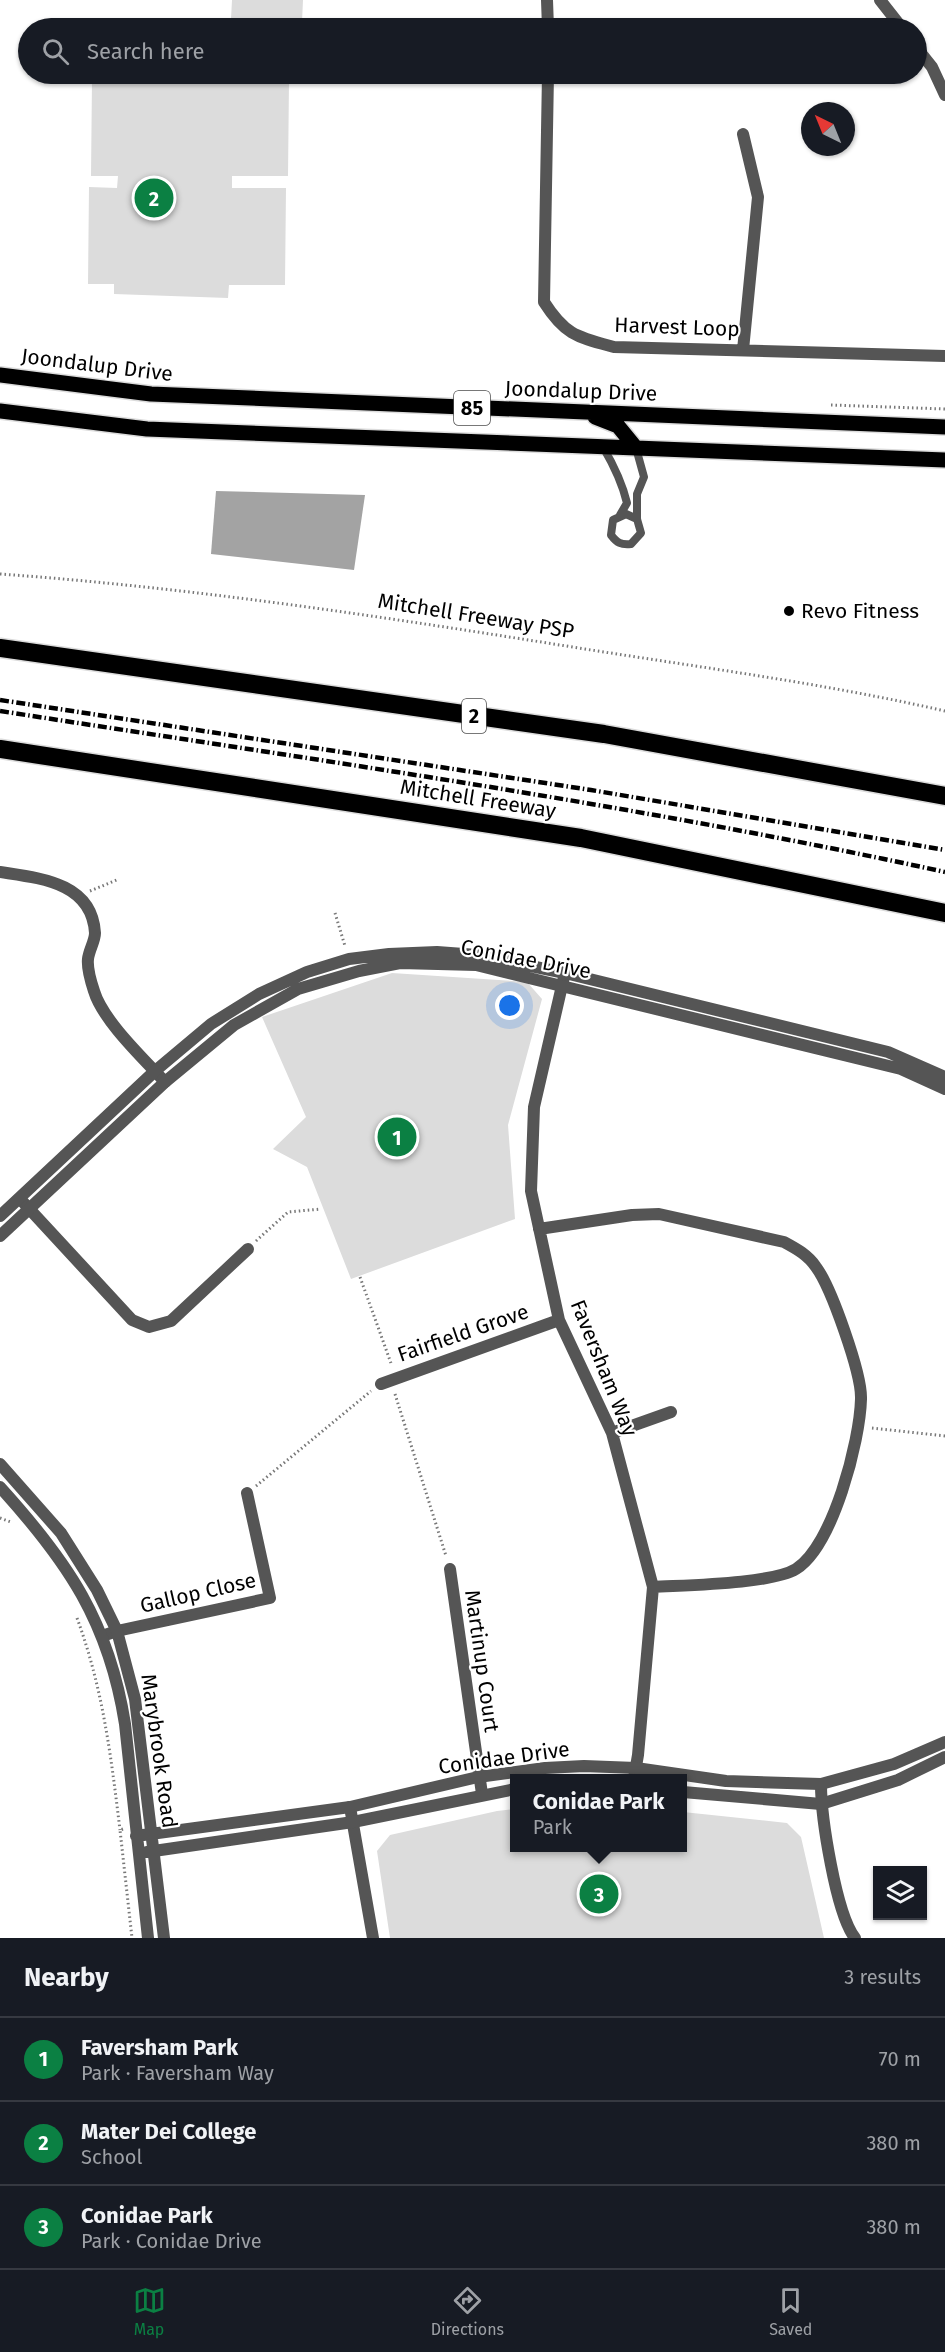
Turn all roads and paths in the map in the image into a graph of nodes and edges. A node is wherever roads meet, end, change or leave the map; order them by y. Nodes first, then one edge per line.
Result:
1 (547, 0) edge
2 (886, 2) edge
3 (548, 18) edge
4 (896, 18) edge
5 (927, 61) edge
6 (548, 84) edge
7 (945, 95) edge
8 (742, 134) dead end
9 (743, 350) junction
10 (945, 356) edge
11 (0, 375) edge
12 (0, 411) edge
13 (581, 412) junction
14 (945, 427) edge
15 (603, 446) junction
16 (636, 448) junction
17 (945, 460) edge
18 (620, 515) junction
19 (637, 519) junction
20 (0, 574) edge
21 (0, 648) edge
22 (945, 711) edge
23 (0, 749) edge
24 (945, 796) edge
25 (0, 872) edge
26 (119, 879) dead end
27 (81, 895) junction
28 (335, 913) dead end
29 (945, 913) edge
30 (349, 960) junction
31 (563, 978) junction
32 (155, 1071) junction
33 (945, 1077) edge
34 (165, 1082) junction
35 (945, 1089) edge
36 (19, 1198) junction
37 (29, 1209) junction
38 (321, 1209) dead end
39 (0, 1216) edge
40 (539, 1229) junction
41 (0, 1236) edge
42 (248, 1249) joint
43 (360, 1277) dead end
44 (559, 1320) junction
45 (389, 1380) junction
46 (671, 1412) dead end
47 (858, 1426) junction
48 (612, 1433) junction
49 (945, 1436) edge
50 (0, 1464) edge
51 (16, 1481) junction
52 (1, 1491) edge
53 (247, 1493) joint
54 (0, 1518) edge
55 (16, 1526) dead end
56 (450, 1569) joint
57 (653, 1587) junction
58 (76, 1617) dead end
59 (117, 1630) junction
60 (102, 1636) junction
61 (945, 1742) edge
62 (945, 1758) edge
63 (635, 1773) edge
64 (478, 1777) junction
65 (687, 1778) edge
66 (821, 1784) junction
67 (510, 1789) edge
68 (687, 1792) edge
69 (482, 1794) junction
70 (821, 1804) junction
71 (350, 1807) junction
72 (353, 1822) junction
73 (120, 1830) dead end
74 (150, 1834) junction
75 (136, 1836) junction
76 (153, 1851) junction
77 (138, 1853) junction
78 (148, 1938) edge
79 (164, 1938) edge
80 (373, 1938) edge
81 (855, 1938) edge

1 - 3 street
2 - 4 street
5 - 7 street
6 - 9 street, Harvest Loop
8 - 9 street
9 - 10 street, Harvest Loop
11 - 13 main road, Joondalup Drive / 85
12 - 15 main road, 85
13 - 14 main road, Joondalup Drive / 85
13 - 16 main road
15 - 16 main road, 85
15 - 18 lane
16 - 17 main road, 85
16 - 19 lane
18 - 19 lane
18 - 19 lane
20 - 22 path, Mitchell Freeway PSP
21 - 24 highway, 2
23 - 29 highway, Mitchell Freeway
25 - 27 street
26 - 27 path
27 - 32 street
28 - 30 path
30 - 31 street, Conidae Drive
30 - 32 street, Conidae Drive
31 - 33 street, Conidae Drive
31 - 34 street, Conidae Drive
31 - 35 street, Conidae Drive
31 - 40 street, Faversham Way
32 - 34 street
32 - 36 street, Conidae Drive
34 - 37 street, Conidae Drive
36 - 37 street
36 - 39 street, Conidae Drive
37 - 41 street, Conidae Drive
37 - 42 street
38 - 42 path
40 - 44 street, Faversham Way
40 - 47 street
43 - 45 path
44 - 45 street, Fairfield Grove
44 - 48 street, Faversham Way
45 - 53 path
45 - 56 path
46 - 48 street
47 - 49 path
47 - 57 street
48 - 57 street, Faversham Way
50 - 51 street, Marybrook Road
51 - 52 street
51 - 59 street, Marybrook Road
52 - 60 street, Marybrook Road
53 - 59 street, Gallop Close
54 - 55 path
56 - 64 street, Martinup Court
57 - 63 street, Faversham Way
58 - 73 path
59 - 60 street, Gallop Close
59 - 74 street, Marybrook Road
60 - 75 street, Marybrook Road
61 - 66 street, Conidae Drive
62 - 70 street
63 - 64 street, Conidae Drive
64 - 69 street, Martinup Court
64 - 71 street, Conidae Drive
65 - 66 street, Conidae Drive
66 - 70 street
67 - 69 street, Conidae Drive
68 - 70 street
69 - 72 street, Conidae Drive
70 - 81 street
71 - 72 street
71 - 74 street, Conidae Drive
72 - 76 street, Conidae Drive
72 - 80 street
74 - 75 street, Conidae Drive
74 - 76 street, Marybrook Road
75 - 77 street, Marybrook Road
76 - 77 street, Conidae Drive
76 - 79 street, Marybrook Road
77 - 78 street, Marybrook Road

